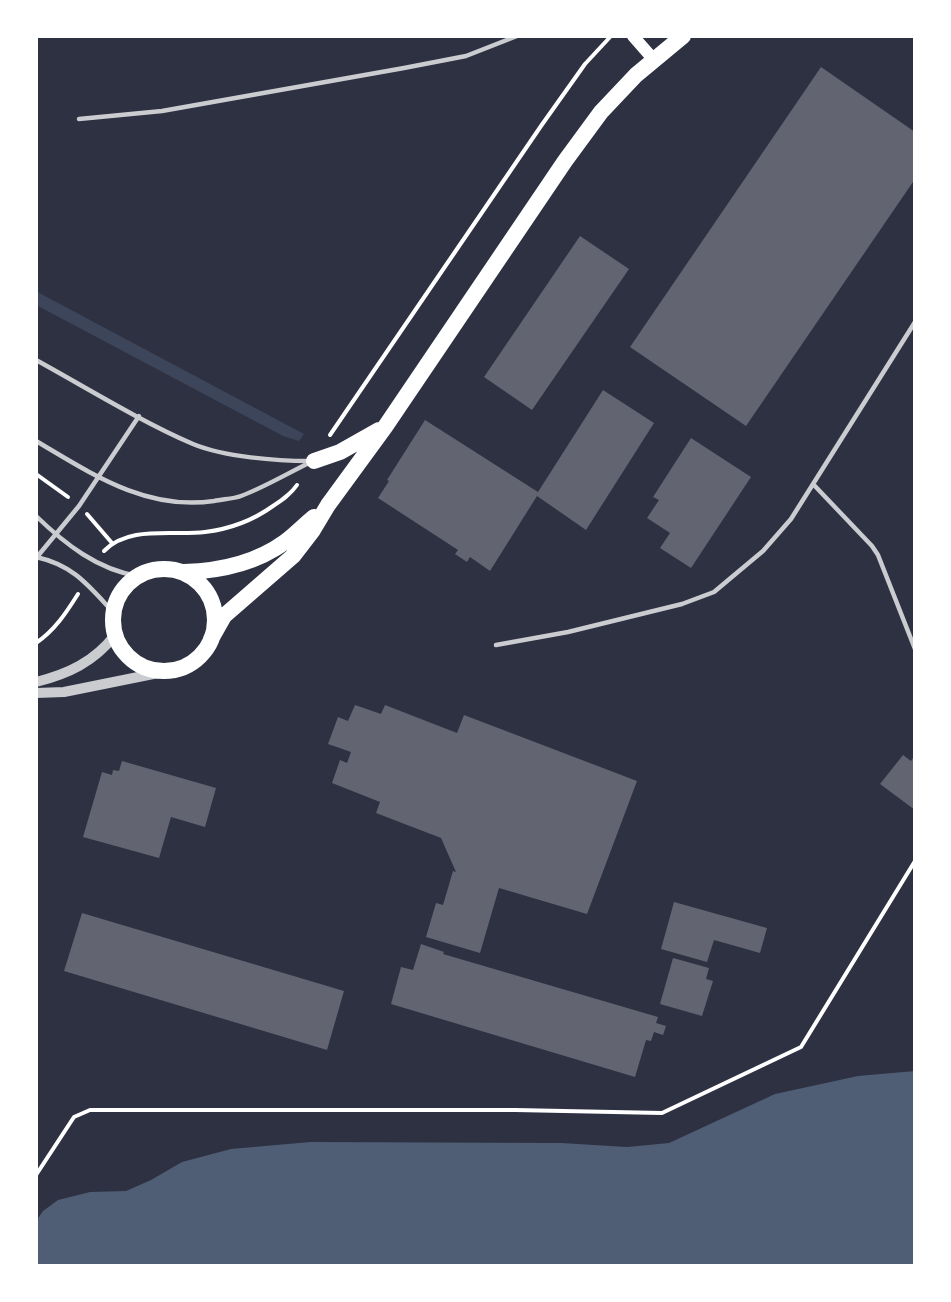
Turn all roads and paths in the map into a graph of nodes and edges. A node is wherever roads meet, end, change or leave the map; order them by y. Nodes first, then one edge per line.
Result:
1 (517, 36) edge
2 (611, 36) edge
3 (633, 36) edge
4 (683, 36) edge
5 (654, 60) junction
6 (78, 119) dead end
7 (915, 322) edge
8 (36, 360) edge
9 (139, 416) junction
10 (385, 427) junction
11 (327, 439) dead end
12 (36, 441) edge
13 (314, 461) junction
14 (99, 478) junction
15 (301, 478) dead end
16 (813, 484) junction
17 (328, 505) junction
18 (36, 516) edge
19 (55, 534) junction
20 (104, 552) dead end
21 (36, 557) edge
22 (184, 572) junction
23 (138, 576) junction
24 (81, 590) dead end
25 (113, 612) junction
26 (115, 635) junction
27 (211, 639) junction
28 (36, 643) edge
29 (496, 645) dead end
30 (915, 649) edge
31 (173, 670) junction
32 (36, 682) edge
33 (36, 693) edge
34 (915, 861) edge
35 (36, 1175) edge

1 - 6 lane
2 - 11 path
3 - 5 main road
4 - 5 highway
5 - 10 highway
7 - 16 lane
8 - 9 lane
9 - 13 lane
9 - 14 lane
10 - 13 highway
10 - 17 highway
12 - 14 lane
13 - 14 lane
14 - 19 lane
15 - 20 path
16 - 29 lane
16 - 30 lane
17 - 22 highway
17 - 27 highway
18 - 19 lane
19 - 21 lane
19 - 23 lane
21 - 25 lane
22 - 23 highway
22 - 27 highway
23 - 25 highway
24 - 28 path
25 - 26 highway
26 - 31 highway
26 - 32 street
27 - 31 highway
31 - 33 street
34 - 35 path

